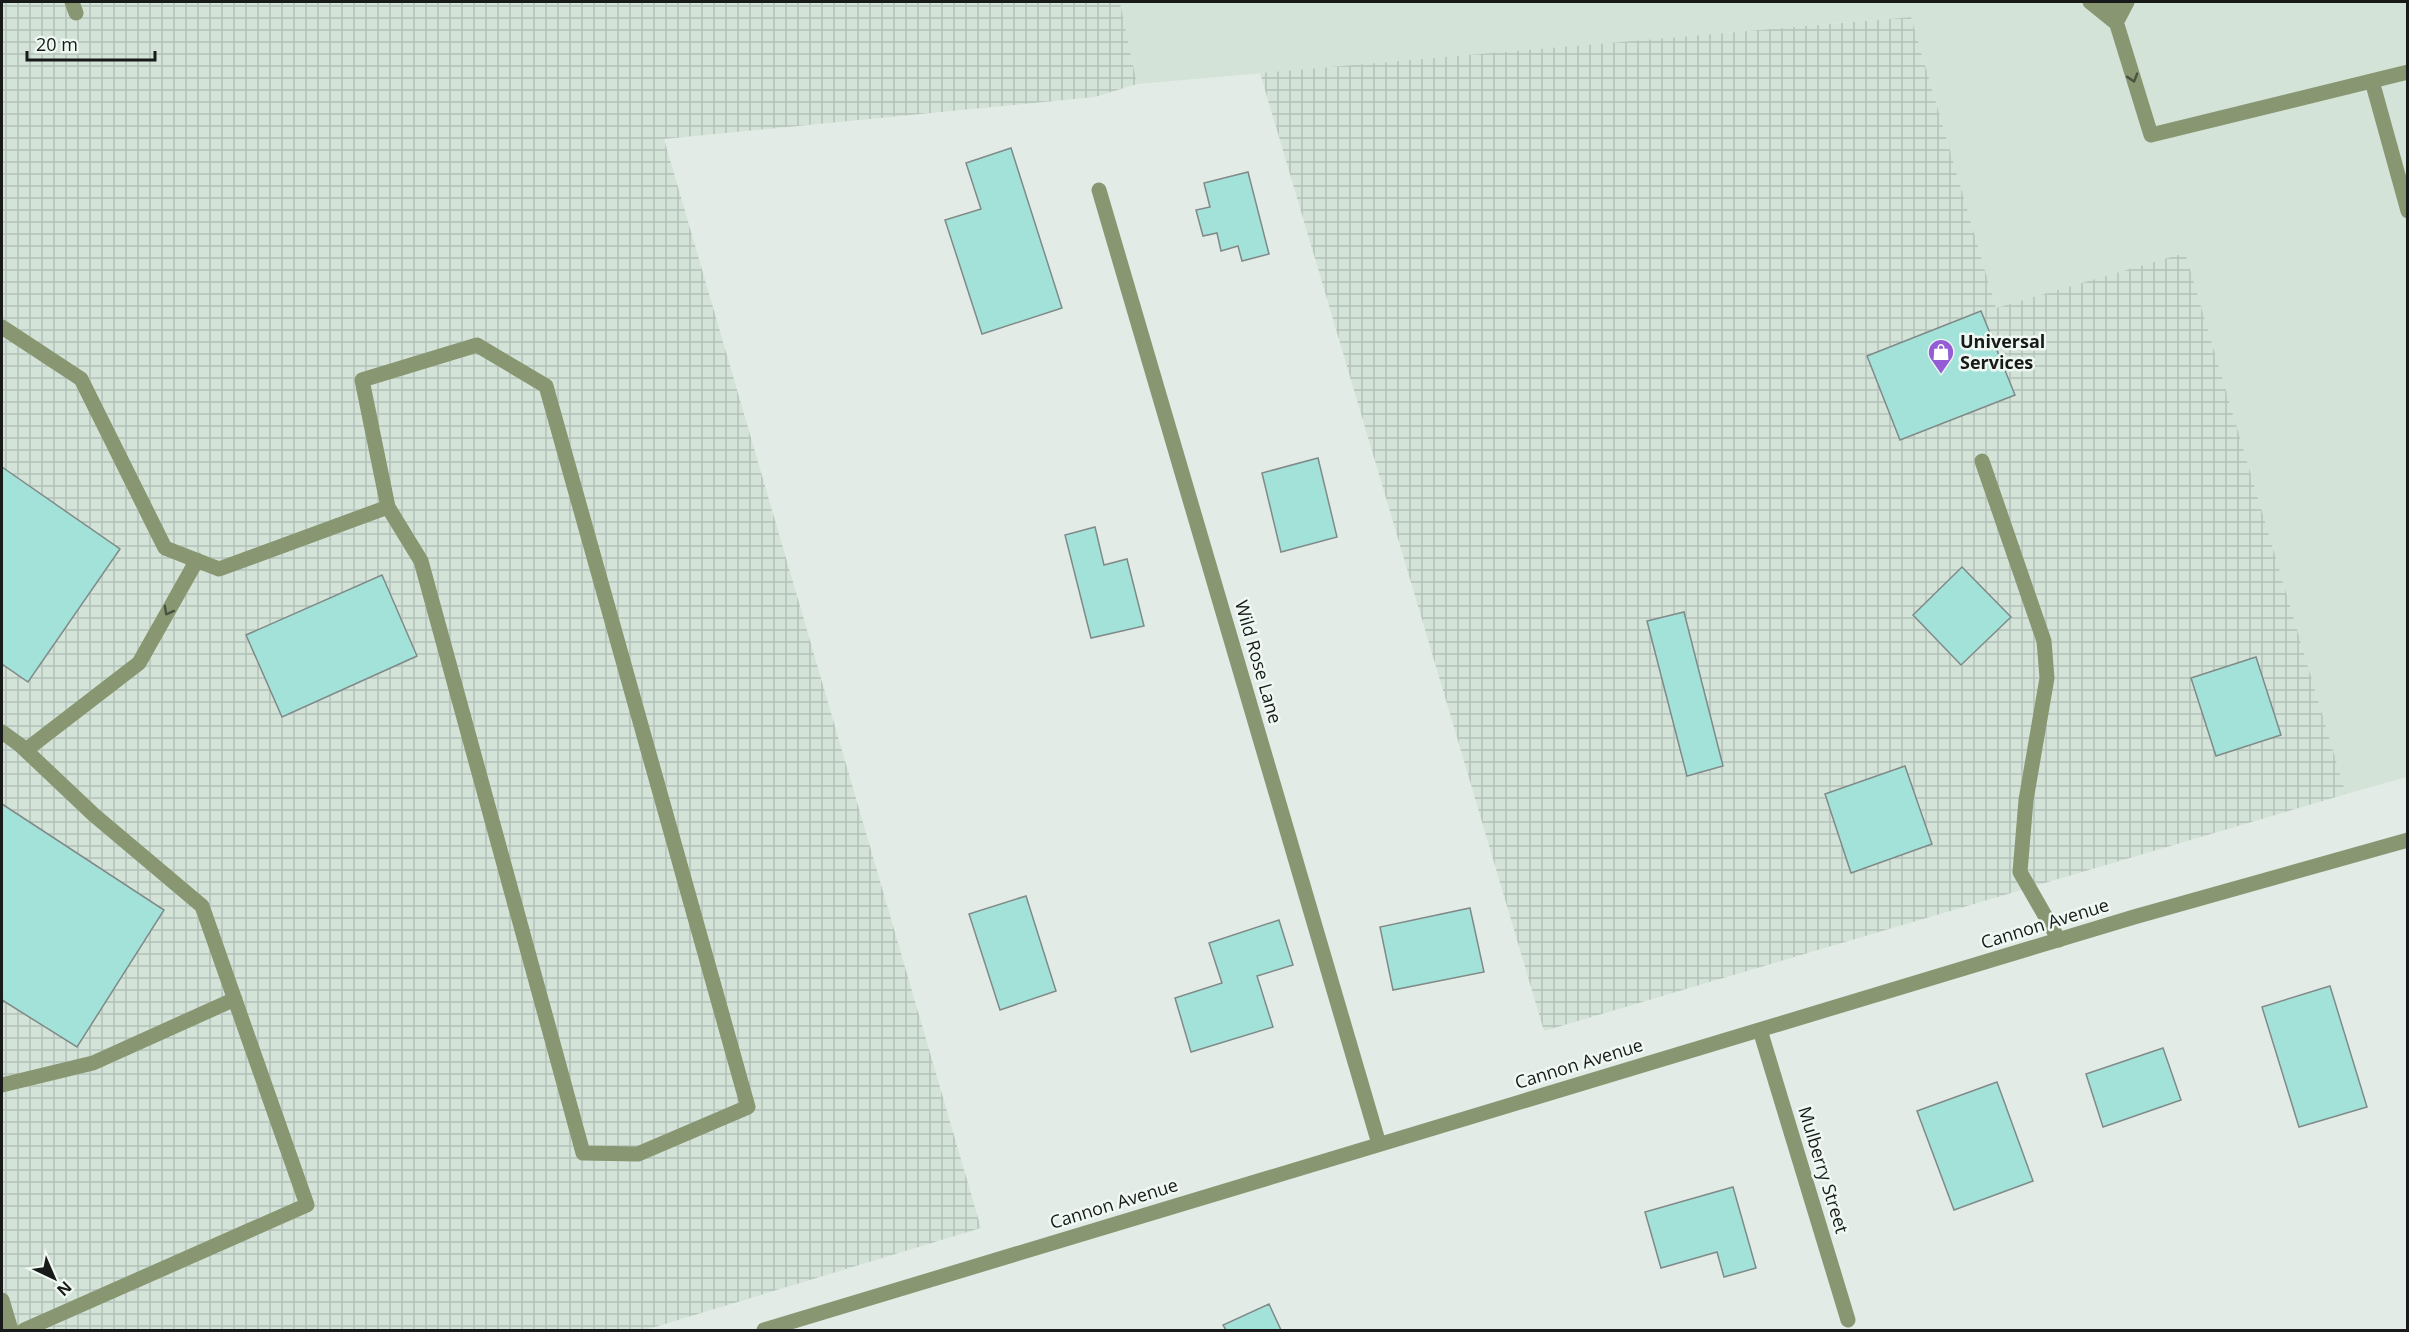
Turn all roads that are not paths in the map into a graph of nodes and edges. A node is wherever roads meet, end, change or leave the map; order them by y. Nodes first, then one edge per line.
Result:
1 (2090, 2) edge
2 (2101, 2) edge
3 (2110, 2) edge
4 (2117, 2) edge
5 (2127, 2) edge
6 (2116, 22) junction
7 (2408, 72) edge
8 (2372, 81) junction
9 (1099, 190) dead end
10 (2408, 211) edge
11 (2, 327) edge
12 (1982, 461) dead end
13 (388, 507) junction
14 (197, 560) junction
15 (2, 732) edge
16 (26, 750) junction
17 (2408, 840) edge
18 (2058, 940) junction
19 (235, 999) junction
20 (1760, 1030) junction
21 (2, 1084) edge
22 (1379, 1144) junction
23 (2, 1300) edge
24 (1848, 1320) dead end
25 (11, 1330) edge
26 (24, 1330) edge
27 (764, 1330) edge

1 - 6 street
2 - 6 street
3 - 6 street
4 - 6 street
5 - 6 street
6 -> 8 street
7 - 8 street
8 - 10 street
9 - 22 street, Wild Rose Lane
11 - 14 street
12 - 18 street
13 - 13 street
13 - 14 street
14 -> 16 street
15 - 16 street
16 - 19 street
17 - 18 street, Cannon Avenue
18 - 20 street, Cannon Avenue
19 - 21 street
19 - 26 street
20 - 22 street, Cannon Avenue
20 - 24 street, Mulberry Street
22 - 27 street, Cannon Avenue
23 - 25 street

